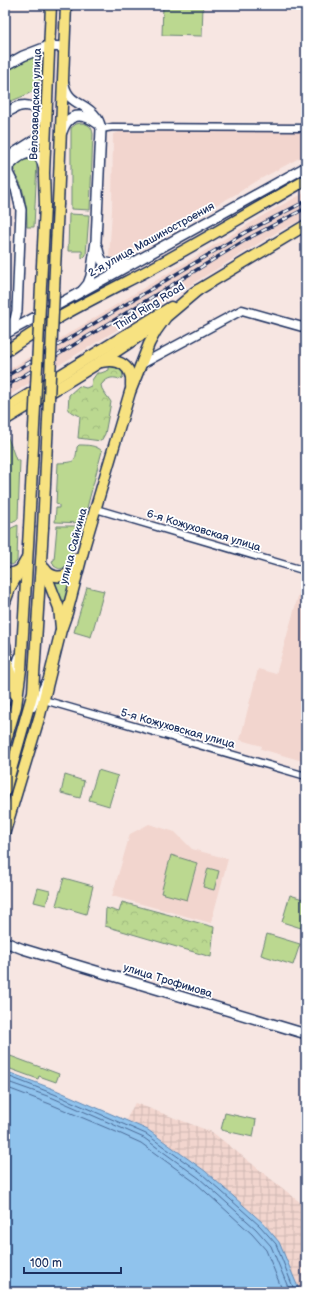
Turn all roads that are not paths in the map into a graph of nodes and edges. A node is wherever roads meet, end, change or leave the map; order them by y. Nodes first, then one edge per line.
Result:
1 (51, 5) edge
2 (66, 5) edge
3 (49, 46) junction
4 (64, 47) junction
5 (5, 66) edge
6 (63, 75) junction
7 (5, 113) edge
8 (46, 126) junction
9 (100, 127) junction
10 (306, 128) edge
11 (62, 132) junction
12 (8, 167) junction
13 (306, 167) edge
14 (44, 173) junction
15 (306, 180) edge
16 (306, 225) edge
17 (96, 240) junction
18 (130, 263) junction
19 (198, 290) junction
20 (80, 293) junction
21 (17, 311) junction
22 (166, 317) junction
23 (29, 320) junction
24 (306, 328) edge
25 (6, 333) edge
26 (5, 352) edge
27 (100, 363) junction
28 (140, 365) junction
29 (130, 392) junction
30 (5, 409) edge
31 (5, 420) edge
32 (96, 509) junction
33 (85, 544) junction
34 (28, 552) junction
35 (41, 564) junction
36 (23, 568) junction
37 (306, 571) edge
38 (5, 572) edge
39 (5, 602) edge
40 (61, 630) junction
41 (5, 645) edge
42 (22, 645) junction
43 (8, 667) junction
44 (51, 669) junction
45 (12, 678) junction
46 (6, 689) edge
47 (44, 700) junction
48 (5, 702) edge
49 (16, 706) junction
50 (23, 730) junction
51 (5, 743) edge
52 (306, 776) edge
53 (5, 790) edge
54 (5, 831) edge
55 (5, 942) edge
56 (5, 946) edge
57 (23, 949) junction
58 (306, 1034) edge

1 - 3 main road, Велозаводская улица
2 - 4 main road
3 - 4 main road
3 - 5 main road
3 - 8 main road, Велозаводская улица
4 - 6 main road
6 - 9 main road
6 - 11 main road
7 - 8 main road
8 - 12 main road
8 - 14 main road, Велозаводская улица
9 - 10 street
9 - 11 main road
9 - 17 main road
11 - 35 main road, улица Сайкина, bridge
12 - 14 main road
12 - 21 main road
13 - 18 main road, 2-я улица Машиностроения
14 - 34 main road, Велозаводская улица, bridge
15 - 26 main road
16 - 19 main road, Third Ring Road
17 - 18 main road
17 - 20 main road
18 - 20 main road, 2-я улица Машиностроения
19 - 22 main road
19 - 30 main road, Third Ring Road
20 - 23 main road, 2-я улица Машиностроения
21 - 23 main road
21 - 25 main road
22 - 27 main road
22 - 28 main road, улица Сайкина
23 - 25 main road, 2-я улица Машиностроения
24 - 28 street
27 - 29 main road
27 - 31 main road
28 - 29 main road, улица Сайкина
29 - 32 main road, улица Сайкина
32 - 33 main road, улица Сайкина
32 - 37 street, 6-я Кожуховская улица
33 - 35 main road
33 - 40 main road, улица Сайкина
34 - 36 main road
34 - 42 main road
35 - 40 main road
35 - 50 main road, улица Сайкина
36 - 38 main road
36 - 39 main road
40 - 44 main road, улица Сайкина
41 - 43 main road
42 - 45 street
42 - 49 main road
43 - 45 main road
43 - 46 street
44 - 47 main road
44 - 50 street, улица Сайкина
45 - 46 street
45 - 49 main road
46 - 48 street
47 - 52 street, 5-я Кожуховская улица
47 - 54 main road
49 - 51 main road
50 - 53 main road, улица Сайкина
55 - 57 main road, улица Трофимова
56 - 57 main road, улица Трофимова
57 - 58 main road, улица Трофимова

